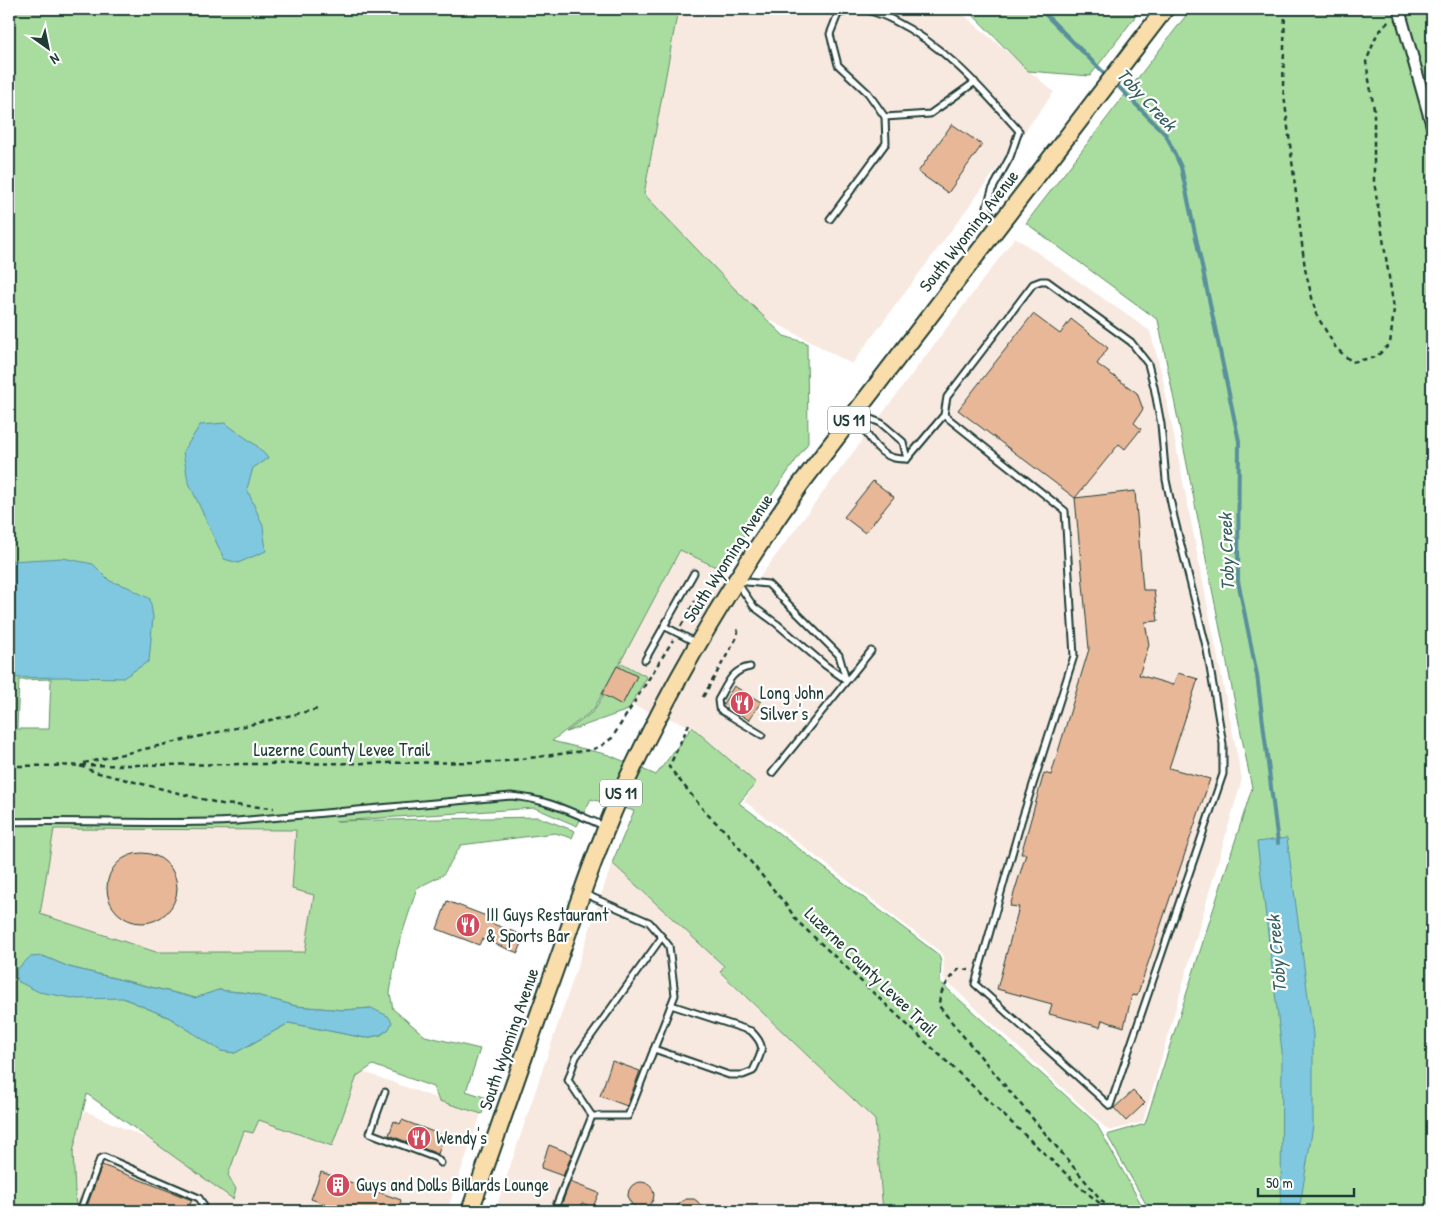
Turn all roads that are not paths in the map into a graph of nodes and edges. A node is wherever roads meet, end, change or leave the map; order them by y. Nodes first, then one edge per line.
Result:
1 (852, 9) edge
2 (864, 9) edge
3 (1165, 9) edge
4 (1399, 10) edge
5 (975, 82) junction
6 (885, 117) junction
7 (1432, 126) edge
8 (830, 219) dead end
9 (997, 227) junction
10 (855, 412) junction
11 (944, 415) junction
12 (907, 459) junction
13 (694, 573) dead end
14 (736, 580) junction
15 (664, 626) junction
16 (698, 643) junction
17 (870, 651) dead end
18 (645, 660) dead end
19 (750, 667) dead end
20 (846, 680) junction
21 (762, 735) dead end
22 (772, 774) dead end
23 (9, 822) edge
24 (606, 827) junction
25 (582, 892) junction
26 (662, 937) junction
27 (671, 1005) junction
28 (654, 1049) junction
29 (385, 1092) dead end
30 (592, 1116) junction
31 (440, 1163) dead end
32 (80, 1211) edge
33 (200, 1211) edge
34 (470, 1211) edge
35 (554, 1211) edge

1 - 6 lane
2 - 5 lane
3 - 9 main road, South Wyoming Avenue / US 11
4 - 7 street
5 - 6 lane
5 - 9 lane
6 - 8 lane
9 - 10 main road, South Wyoming Avenue / US 11
10 - 12 lane
10 - 12 lane
10 - 14 main road, South Wyoming Avenue / US 11
11 - 11 lane
11 - 12 lane
13 - 15 lane
14 - 16 main road, South Wyoming Avenue / US 11
14 - 20 lane
14 - 20 lane
15 - 16 lane
15 - 18 lane
16 - 24 main road, South Wyoming Avenue / US 11
17 - 20 lane
19 - 21 lane
20 - 22 lane
23 - 24 lane
24 - 25 main road, South Wyoming Avenue / US 11
25 - 26 lane
25 - 34 main road, South Wyoming Avenue / US 11
26 - 27 lane
26 - 30 lane
27 - 28 lane
27 - 28 lane
28 - 30 lane
29 - 31 lane
30 - 35 lane
32 - 33 lane

